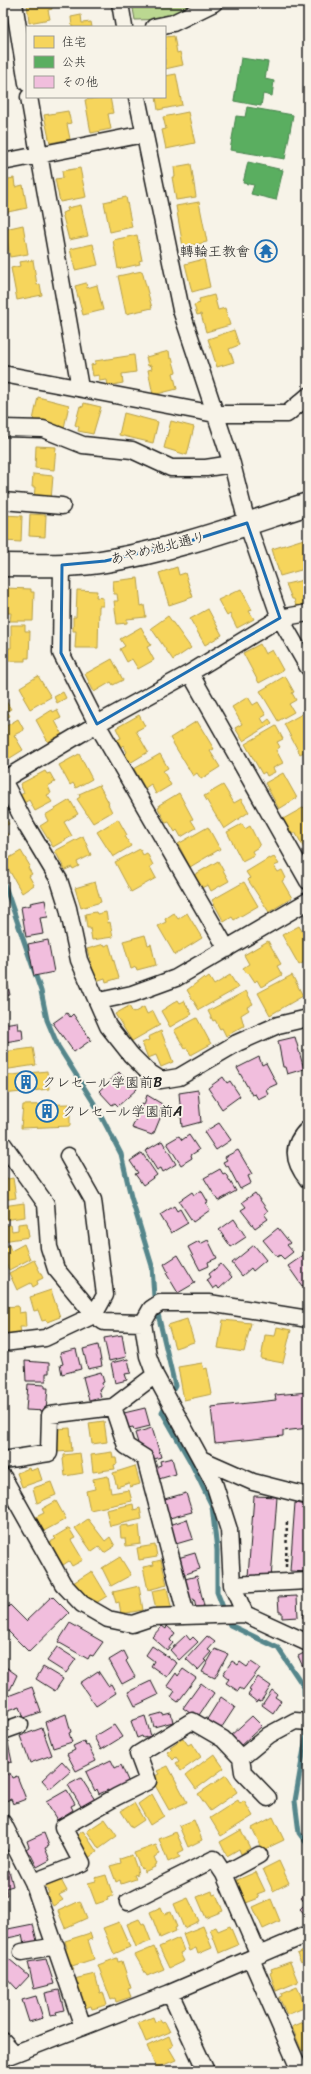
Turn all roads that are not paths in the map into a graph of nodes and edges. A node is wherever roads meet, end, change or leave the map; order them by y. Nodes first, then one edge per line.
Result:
1 (14, 3) edge
2 (120, 3) edge
3 (214, 3) edge
4 (124, 26) edge
5 (159, 26) edge
6 (26, 77) edge
7 (29, 98) edge
8 (137, 98) edge
9 (144, 134) junction
10 (39, 155) junction
11 (3, 162) edge
12 (3, 374) edge
13 (80, 388) junction
14 (308, 396) edge
15 (215, 414) junction
16 (3, 428) edge
17 (232, 464) junction
18 (3, 501) edge
19 (308, 504) edge
20 (62, 506) dead end
21 (247, 523) junction
22 (3, 565) edge
23 (62, 565) junction
24 (308, 613) edge
25 (280, 618) junction
26 (308, 667) edge
27 (190, 673) junction
28 (97, 724) junction
29 (3, 780) edge
30 (308, 881) edge
31 (308, 901) edge
32 (226, 949) junction
33 (98, 1001) junction
34 (308, 1018) edge
35 (308, 1129) edge
36 (3, 1144) edge
37 (68, 1156) dead end
38 (308, 1180) edge
39 (94, 1315) junction
40 (308, 1319) edge
41 (143, 1323) junction
42 (3, 1343) edge
43 (155, 1376) junction
44 (113, 1407) junction
45 (201, 1459) junction
46 (3, 1460) edge
47 (3, 1475) edge
48 (308, 1496) edge
49 (308, 1581) edge
50 (232, 1585) junction
51 (245, 1614) junction
52 (186, 1615) junction
53 (308, 1643) edge
54 (302, 1721) edge
55 (20, 1725) dead end
56 (3, 1731) edge
57 (241, 1758) junction
58 (268, 1798) dead end
59 (3, 1823) edge
60 (259, 1855) dead end
61 (224, 1874) junction
62 (33, 1882) junction
63 (128, 1902) dead end
64 (308, 1934) edge
65 (56, 1946) junction
66 (22, 1952) dead end
67 (255, 1957) junction
68 (170, 1993) junction
69 (83, 2027) junction
70 (3, 2041) edge
71 (9, 2055) edge
72 (206, 2071) edge
73 (300, 2071) edge

1 - 6 street
2 - 4 street
3 - 5 street
7 - 10 street
8 - 9 street
9 - 10 street
9 - 15 street
10 - 11 street
10 - 13 street
12 - 13 street
13 - 15 street
14 - 15 street
15 - 17 street
16 - 17 street
17 - 21 street
18 - 20 street
19 - 21 street, あやめ池北通り
21 - 23 street, あやめ池北通り
21 - 25 street
22 - 23 street, あやめ池北通り
23 - 28 street
24 - 25 street
25 - 26 street
25 - 27 street
27 - 28 street
27 - 30 street
28 - 29 street
28 - 32 street
29 - 33 street
31 - 32 street
32 - 33 street
33 - 34 street
35 - 38 street
36 - 39 street
37 - 39 street
39 - 41 street
39 - 42 street
40 - 41 street
41 - 43 street
43 - 44 street
43 - 45 street
44 - 46 street
44 - 52 street
45 - 48 street
45 - 50 street
47 - 52 street
49 - 50 street
50 - 51 street
51 - 52 street
51 - 53 street
54 - 57 street
55 - 56 street
57 - 58 street
57 - 62 street
59 - 62 street
60 - 61 street
61 - 63 street
61 - 67 street
62 - 65 street
64 - 67 street
65 - 66 street
65 - 69 street
67 - 68 street
67 - 73 street
68 - 69 street
68 - 72 street
69 - 71 street
70 - 71 street

